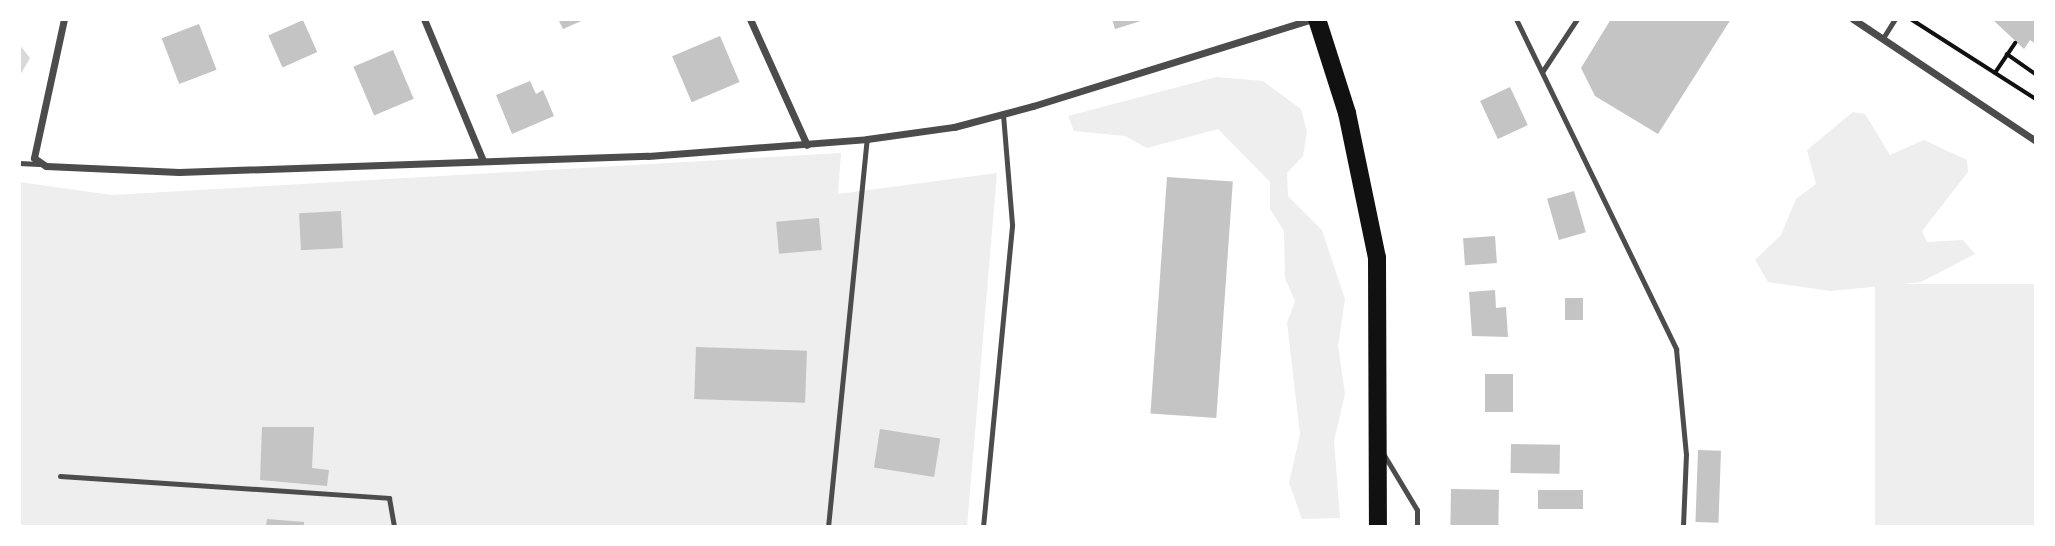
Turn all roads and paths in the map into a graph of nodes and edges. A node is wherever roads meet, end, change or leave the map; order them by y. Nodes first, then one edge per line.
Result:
1 (64, 19) edge
2 (424, 19) edge
3 (750, 19) edge
4 (1315, 19) edge
5 (1516, 19) edge
6 (1577, 19) edge
7 (1853, 19) edge
8 (1895, 19) edge
9 (1912, 19) edge
10 (1882, 38) junction
11 (2015, 43) dead end
12 (2007, 54) junction
13 (1542, 72) junction
14 (1995, 73) junction
15 (2036, 74) edge
16 (2035, 96) edge
17 (1003, 114) junction
18 (867, 139) junction
19 (2036, 141) edge
20 (807, 145) junction
21 (482, 158) junction
22 (19, 163) edge
23 (39, 164) junction
24 (1379, 447) junction
25 (60, 476) dead end
26 (394, 527) edge
27 (828, 527) edge
28 (984, 527) edge
29 (1378, 527) edge
30 (1417, 527) edge
31 (1683, 527) edge

1 - 23 street
2 - 21 street
3 - 20 street
4 - 17 street
4 - 24 main road
5 - 13 lane
6 - 13 lane
7 - 10 street
8 - 10 lane
9 - 14 path
10 - 19 street
11 - 12 path
12 - 14 path
12 - 15 path
13 - 31 lane
14 - 16 path
17 - 18 street
17 - 28 lane
18 - 20 street
18 - 27 lane
20 - 21 street
21 - 23 street
22 - 23 lane
24 - 29 main road
24 - 30 lane
25 - 26 lane

